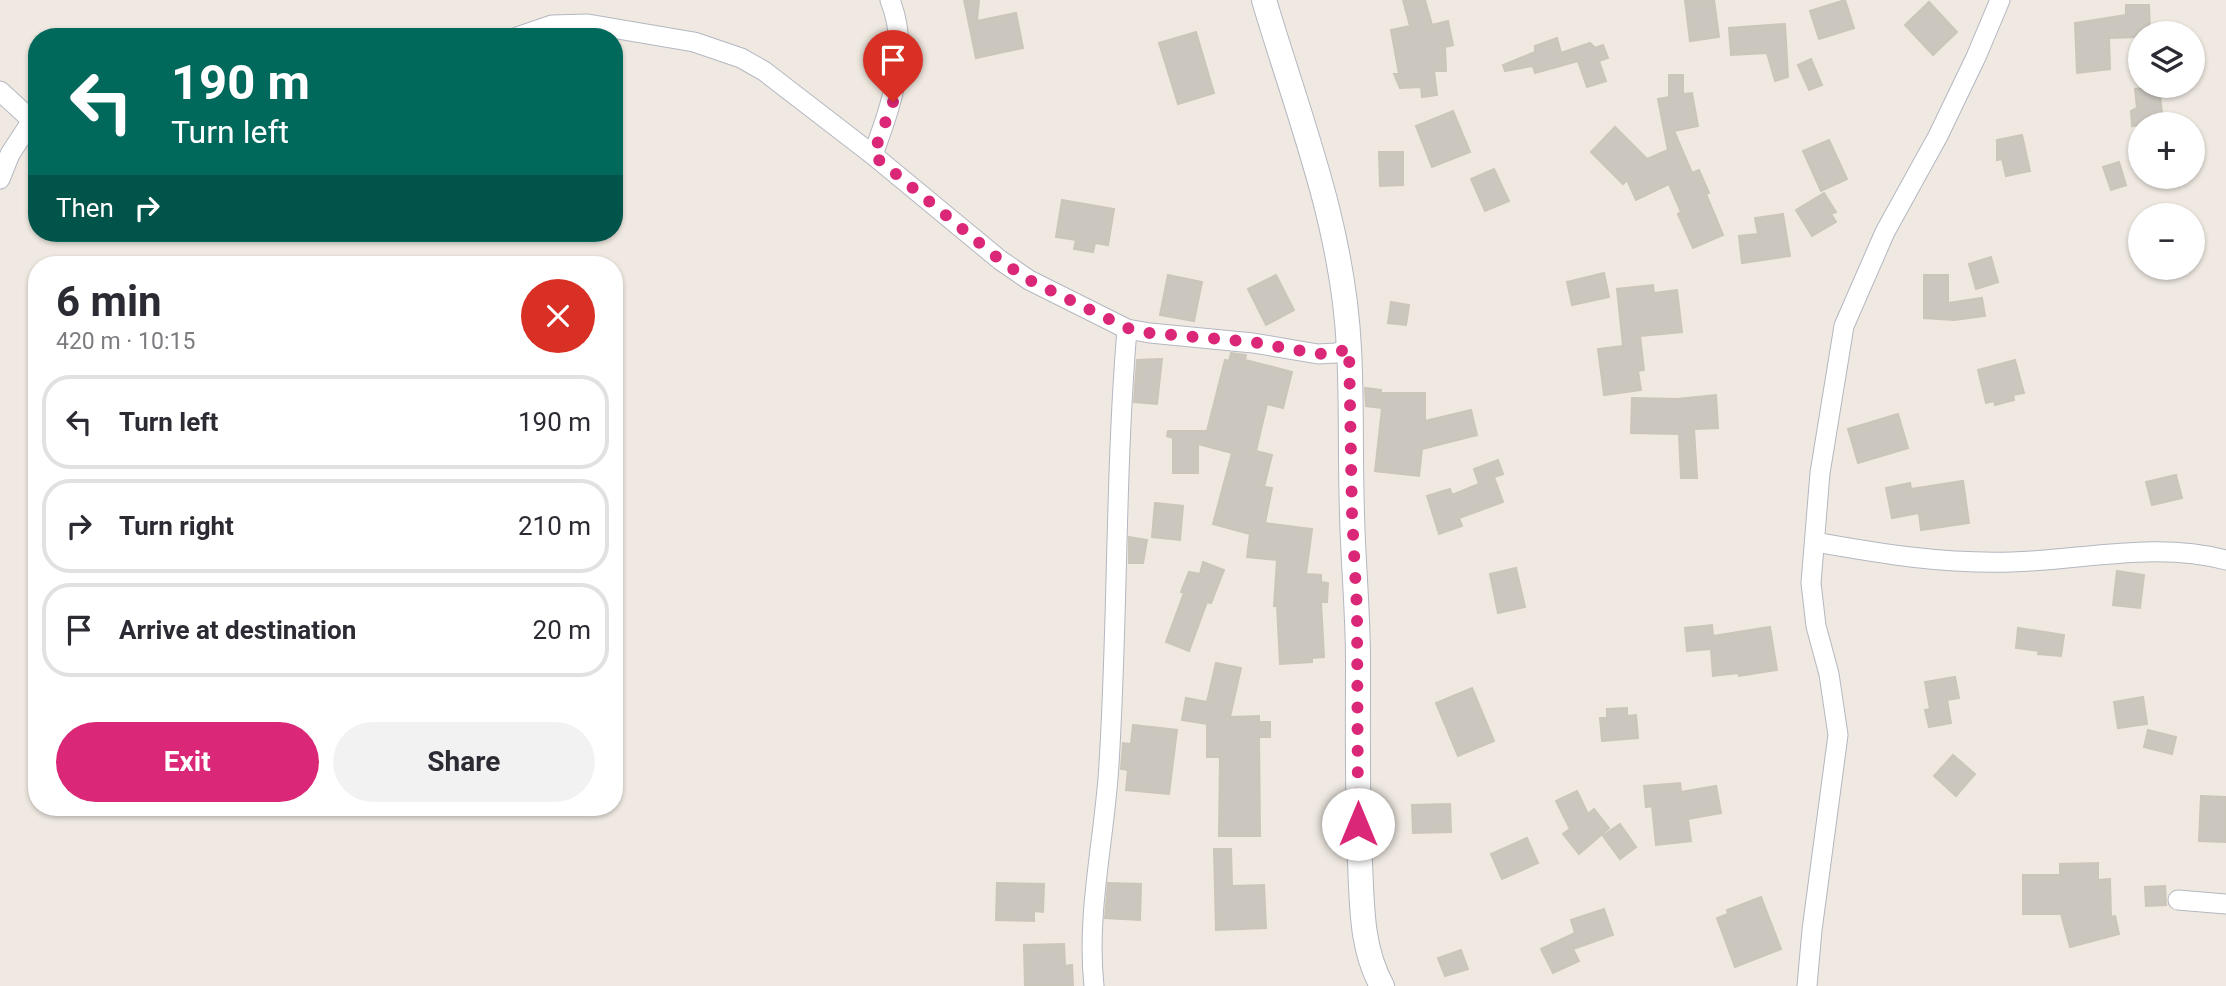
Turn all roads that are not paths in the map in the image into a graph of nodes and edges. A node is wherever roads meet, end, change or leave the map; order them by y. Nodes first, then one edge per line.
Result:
1 (890, 0) edge
2 (1264, 0) edge
3 (2000, 0) edge
4 (541, 28) edge
5 (612, 28) edge
6 (623, 30) edge
7 (0, 91) edge
8 (28, 117) edge
9 (28, 131) edge
10 (873, 155) junction
11 (0, 179) edge
12 (1127, 328) junction
13 (1349, 348) junction
14 (1815, 542) junction
15 (2226, 559) edge
16 (2178, 900) dead end
17 (2226, 904) edge
18 (1094, 986) edge
19 (1382, 986) edge
20 (1807, 986) edge

1 - 10 street
2 - 13 street
3 - 14 street
4 - 5 street
6 - 10 street
7 - 8 street
9 - 11 street
10 - 12 street
12 - 13 street
12 - 18 street
13 - 19 street
14 - 15 street
14 - 20 street
16 - 17 street

